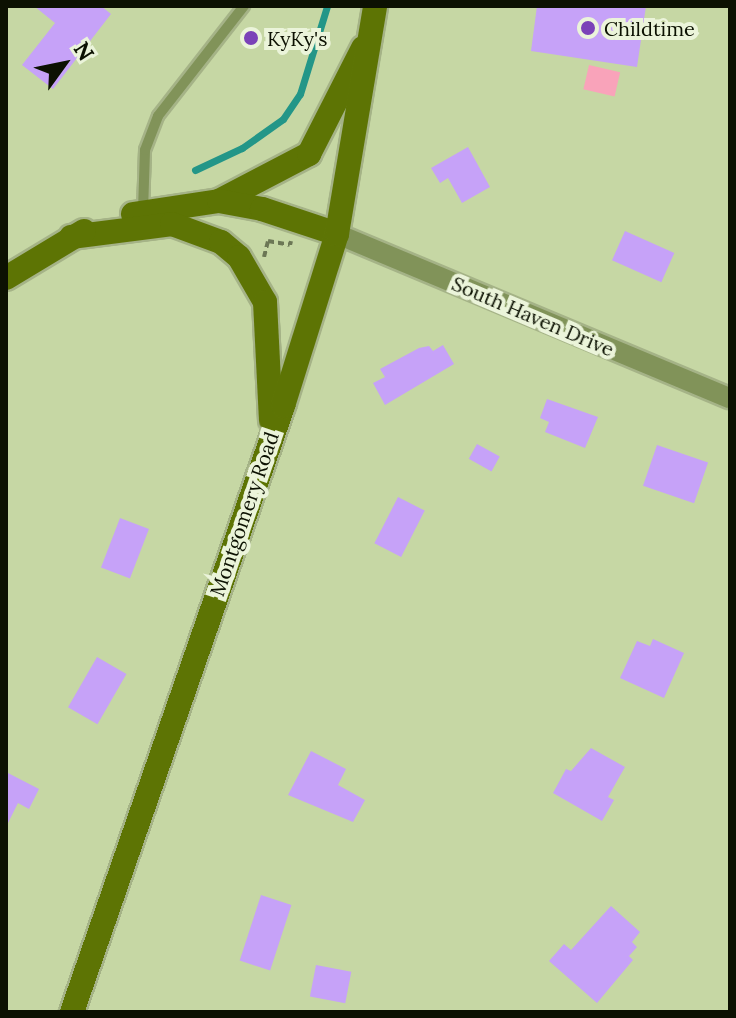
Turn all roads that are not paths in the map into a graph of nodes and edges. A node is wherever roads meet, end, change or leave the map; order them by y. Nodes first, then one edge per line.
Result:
1 (244, 6) edge
2 (374, 18) edge
3 (219, 201) junction
4 (143, 211) junction
5 (337, 234) junction
6 (71, 237) junction
7 (6, 278) edge
8 (730, 398) edge
9 (271, 434) junction
10 (72, 1012) edge

1 - 4 lane
2 - 3 main road
2 - 5 main road, Montgomery Road
3 - 4 main road
3 - 5 main road
4 - 6 main road
5 - 8 street, South Haven Drive
5 - 9 main road, Montgomery Road
6 - 7 main road
6 - 9 main road
9 - 10 main road, Montgomery Road

